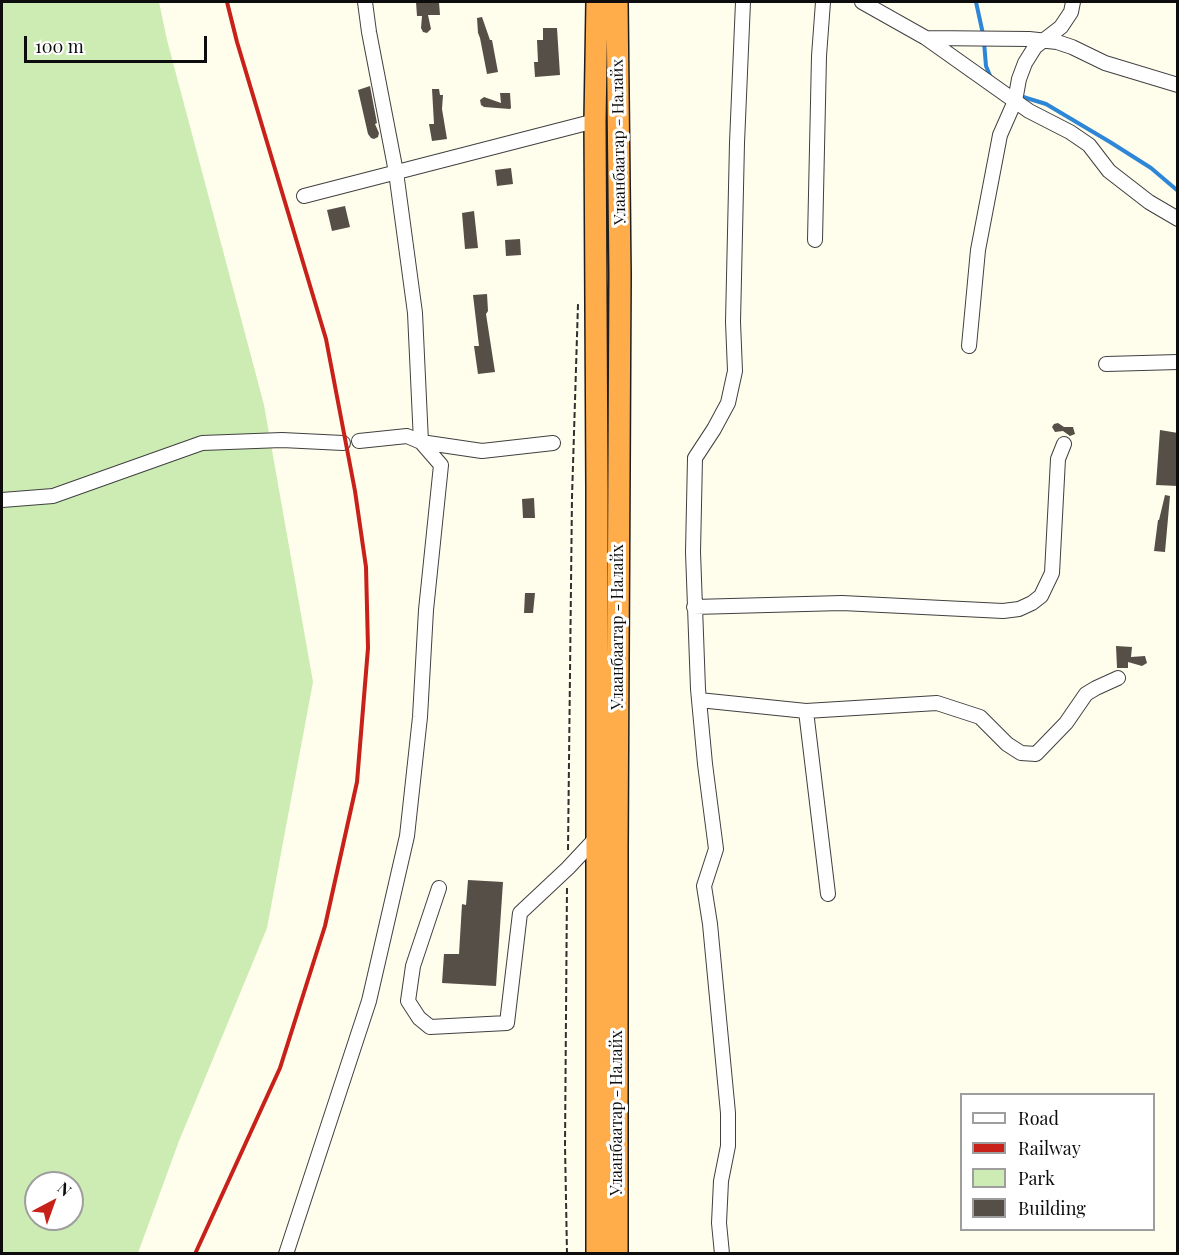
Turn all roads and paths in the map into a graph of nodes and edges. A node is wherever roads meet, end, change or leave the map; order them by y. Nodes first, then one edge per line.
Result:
1 (365, 2) edge
2 (597, 2) edge
3 (618, 2) edge
4 (743, 2) edge
5 (824, 2) edge
6 (862, 2) edge
7 (1073, 2) edge
8 (926, 38) junction
9 (1045, 41) junction
10 (1178, 85) edge
11 (1015, 101) junction
12 (595, 121) junction
13 (396, 172) junction
14 (304, 196) dead end
15 (1178, 219) edge
16 (815, 240) dead end
17 (579, 296) dead end
18 (969, 346) dead end
19 (1178, 362) edge
20 (1106, 364) dead end
21 (359, 441) dead end
22 (421, 442) junction
23 (344, 443) dead end
24 (553, 443) dead end
25 (1064, 444) dead end
26 (2, 500) edge
27 (694, 607) junction
28 (1118, 678) dead end
29 (699, 700) junction
30 (806, 711) junction
31 (597, 837) junction
32 (568, 868) junction
33 (439, 888) dead end
34 (828, 894) dead end
35 (286, 1254) edge
36 (567, 1254) edge
37 (597, 1254) edge
38 (617, 1254) edge
39 (722, 1254) edge

1 - 13 street
2 - 12 highway, Улаанбаатар - Налайх
3 - 38 highway, Улаанбаатар - Налайх
4 - 27 street
5 - 16 street
6 - 8 street
7 - 9 street
8 - 9 street
8 - 11 street
9 - 10 street
9 - 11 street
11 - 15 street
11 - 18 street
12 - 13 street
12 - 31 highway, Улаанбаатар - Налайх
13 - 14 street
13 - 22 street
17 - 32 path
19 - 20 street
21 - 22 street
22 - 24 street
22 - 35 street
23 - 26 street
25 - 27 street
27 - 29 street
28 - 30 street
29 - 30 street
29 - 39 street
30 - 34 street
31 - 32 street
31 - 37 highway, Улаанбаатар - Налайх
32 - 33 street
32 - 36 path

